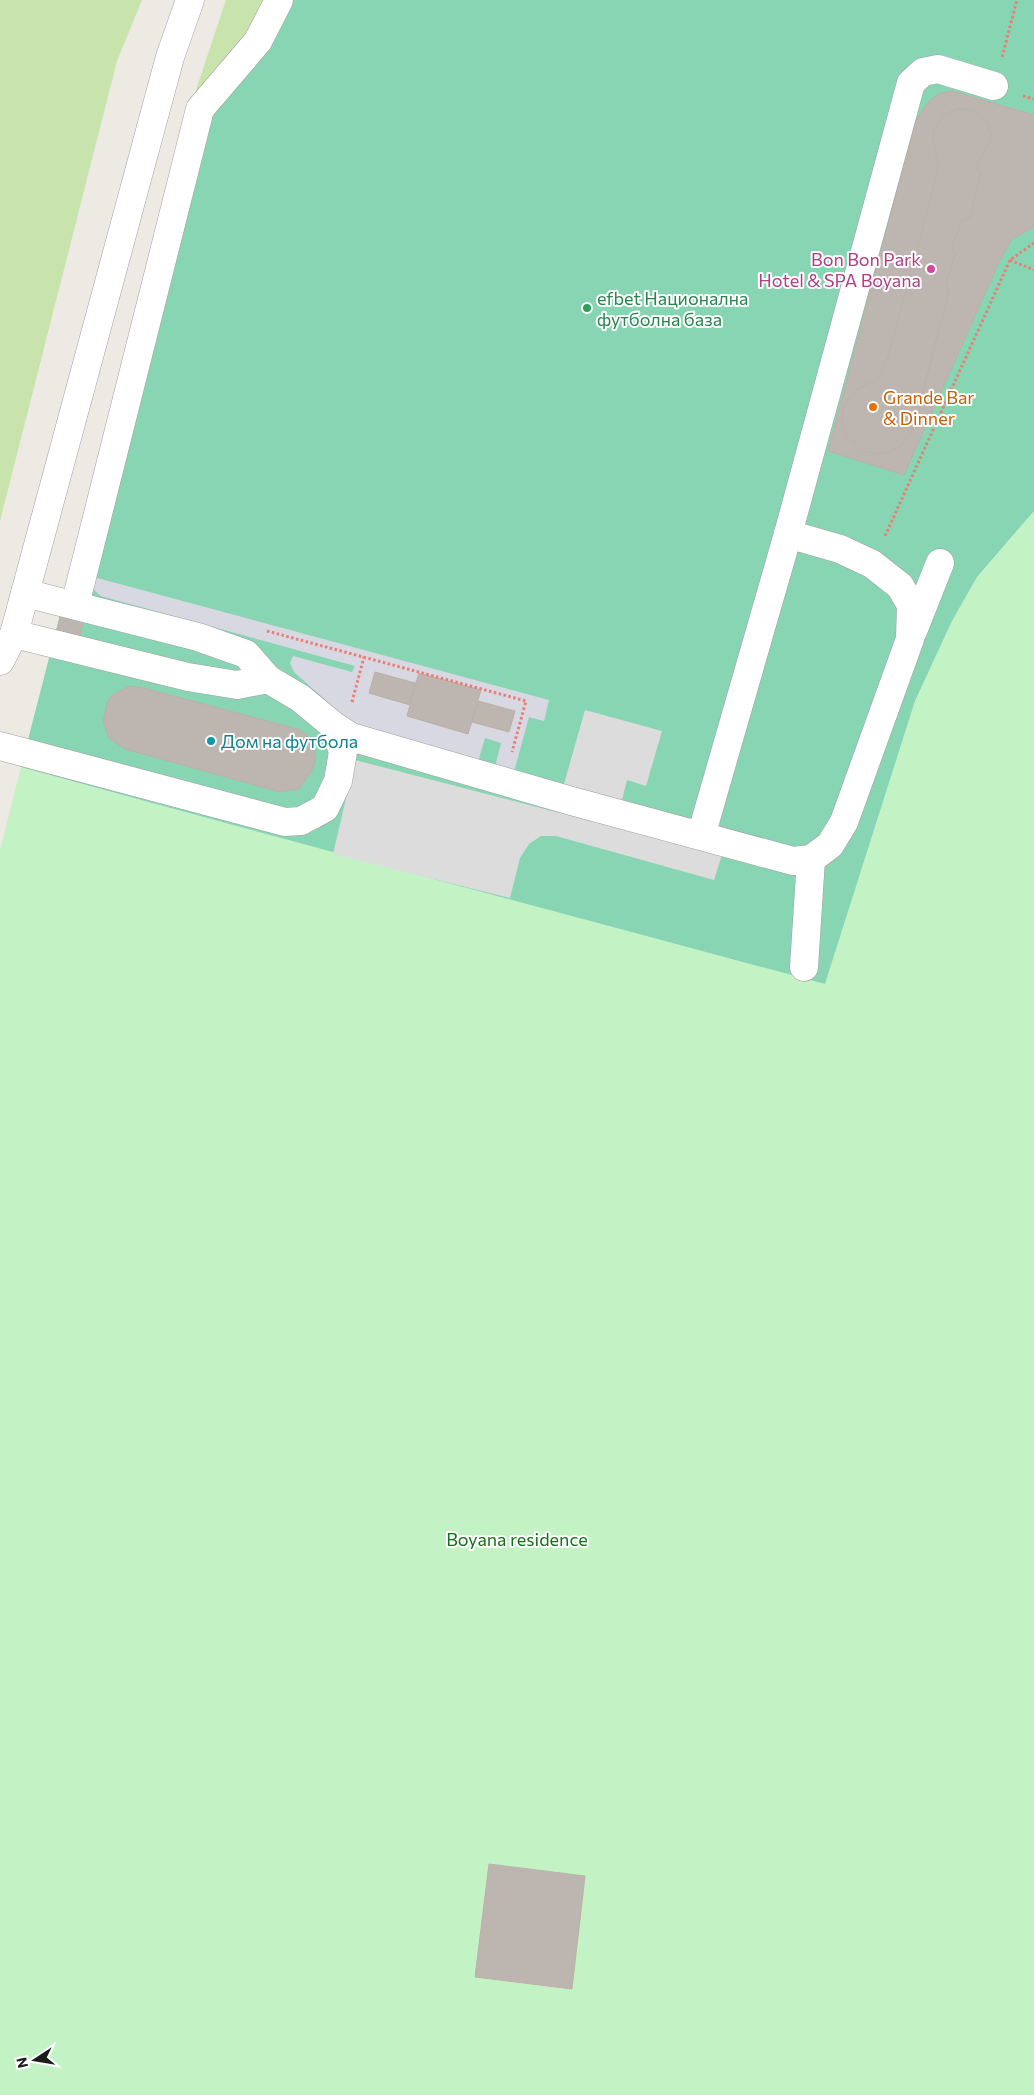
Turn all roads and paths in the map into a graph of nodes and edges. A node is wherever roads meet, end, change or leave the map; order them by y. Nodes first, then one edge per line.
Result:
1 (190, 0) edge
2 (279, 0) edge
3 (1017, 0) edge
4 (994, 86) joint
5 (1034, 243) edge
6 (1010, 260) junction
7 (1034, 270) edge
8 (788, 534) junction
9 (872, 564) junction
10 (940, 564) dead end
11 (25, 593) junction
12 (75, 605) junction
13 (259, 629) dead end
14 (14, 634) junction
15 (198, 637) junction
16 (910, 639) junction
17 (364, 657) junction
18 (0, 661) edge
19 (188, 676) junction
20 (268, 679) junction
21 (339, 730) junction
22 (0, 746) edge
23 (504, 782) junction
24 (701, 836) junction
25 (811, 859) junction
26 (804, 967) dead end

1 - 11 street
2 - 12 street
3 - 4 path
4 - 8 street
5 - 6 path
6 - 7 path
6 - 9 path
8 - 9 street
8 - 24 street
9 - 16 street
10 - 16 street
11 - 12 street
11 - 14 street
12 - 15 street
13 - 17 path
14 - 18 street
14 - 19 street
15 - 19 street
15 - 20 street
16 - 25 street
17 - 21 path
17 - 23 path
19 - 20 street
20 - 21 street
21 - 22 street
21 - 23 street
23 - 24 street
24 - 25 street
25 - 26 street

